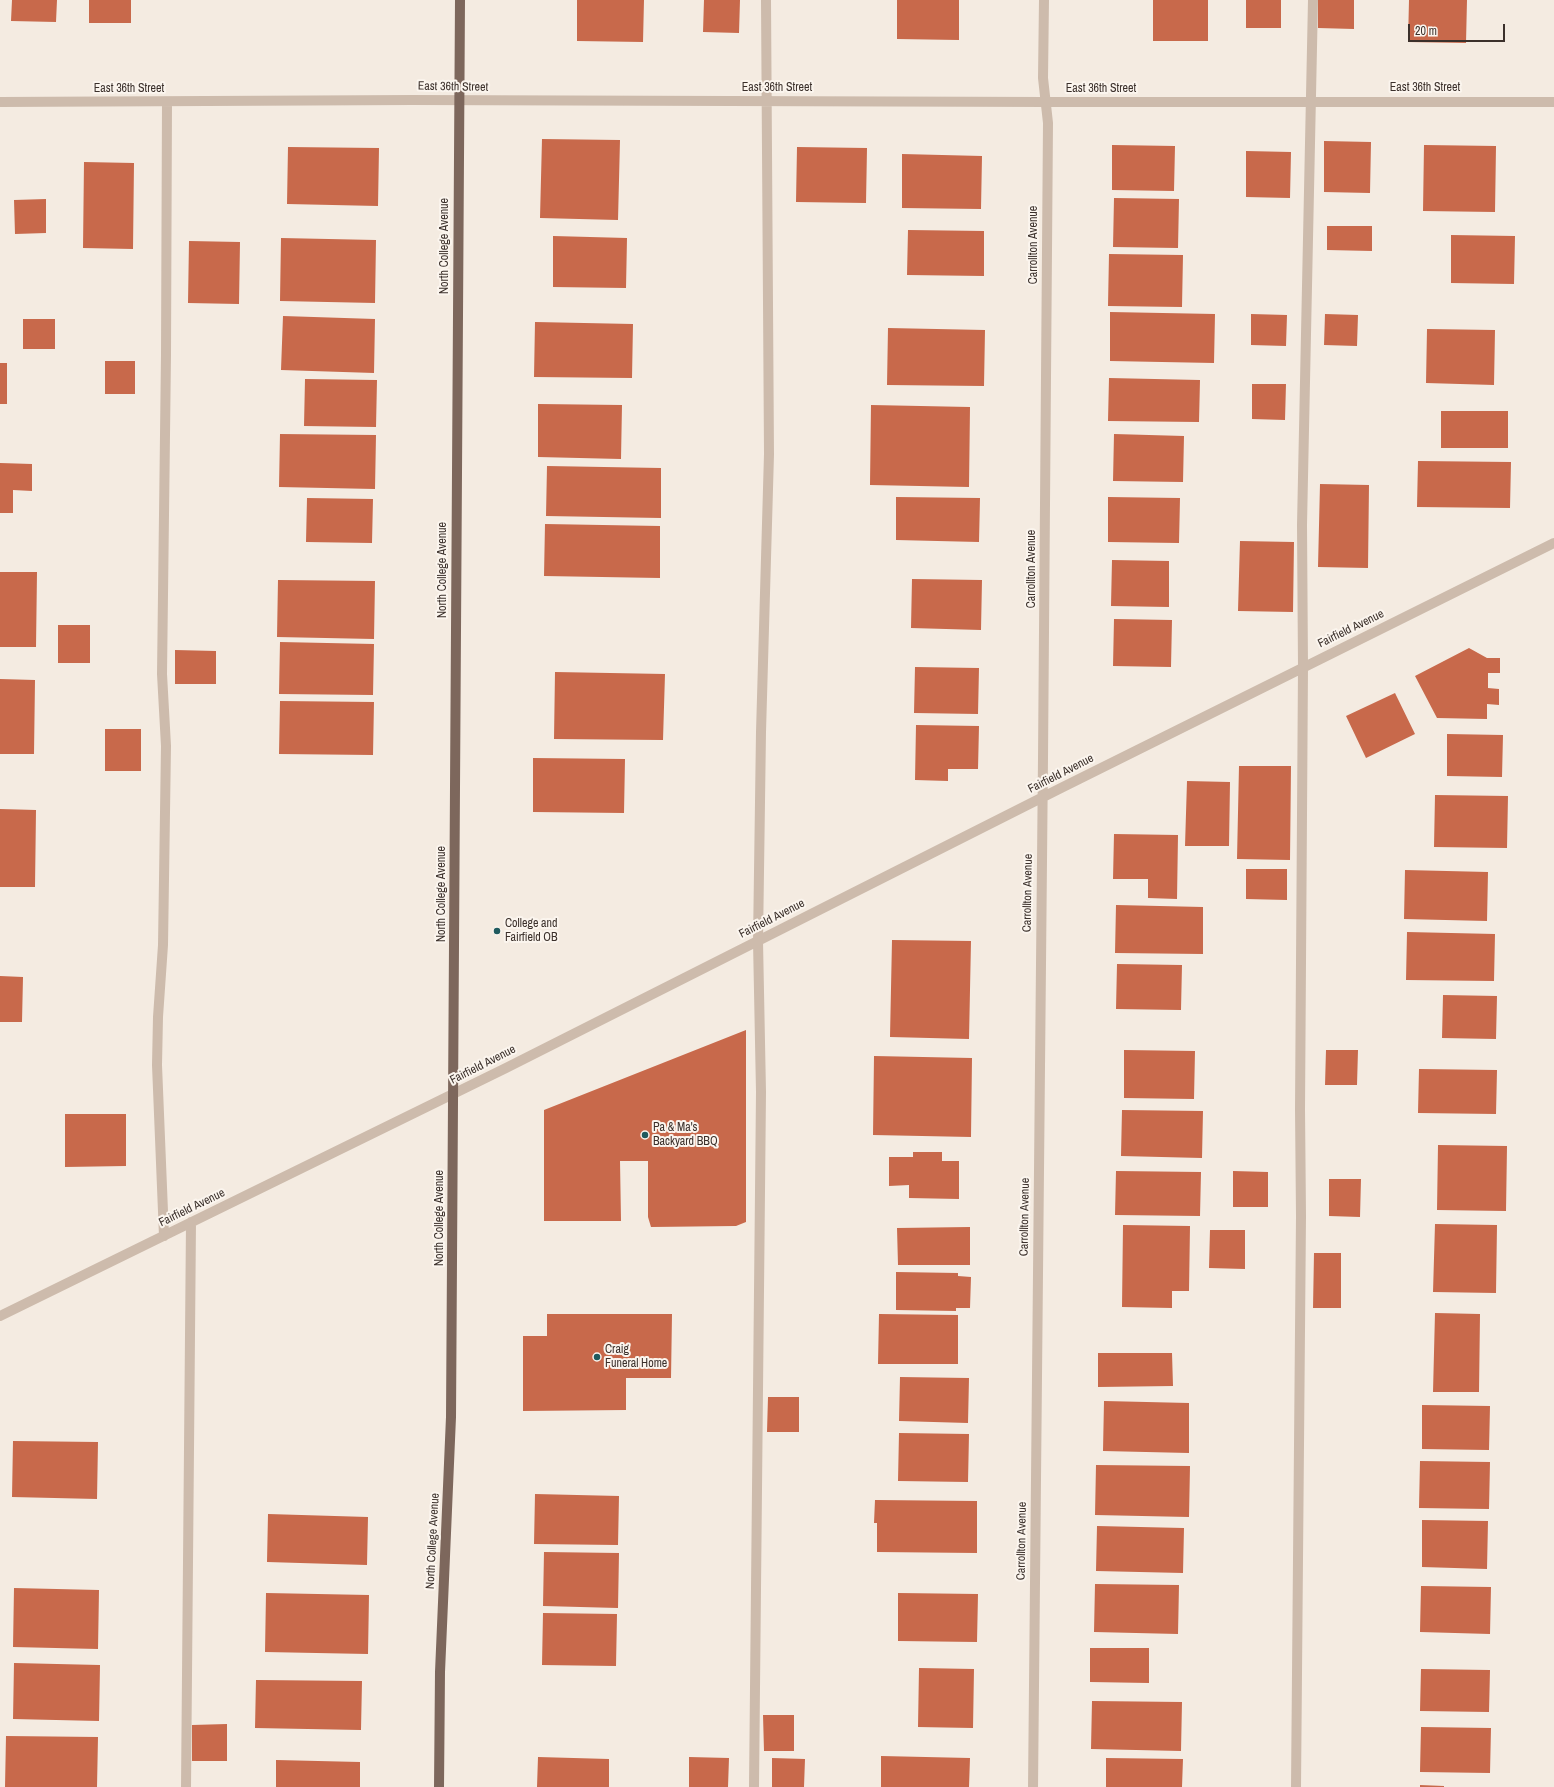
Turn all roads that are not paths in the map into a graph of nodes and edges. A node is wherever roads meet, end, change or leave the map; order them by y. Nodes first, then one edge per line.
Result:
1 (460, 0) edge
2 (766, 0) edge
3 (1044, 0) edge
4 (1313, 0) edge
5 (458, 100) junction
6 (766, 101) junction
7 (1311, 101) junction
8 (0, 102) edge
9 (167, 102) junction
10 (1044, 102) junction
11 (1554, 102) edge
12 (1554, 543) edge
13 (1303, 667) junction
14 (1043, 798) junction
15 (758, 941) junction
16 (454, 1094) junction
17 (191, 1222) junction
18 (164, 1236) junction
19 (0, 1316) edge
20 (186, 1787) edge
21 (439, 1787) edge
22 (754, 1787) edge
23 (1032, 1787) edge
24 (1296, 1787) edge

1 - 5 main road, North College Avenue
2 - 6 street
3 - 10 street, Carrollton Avenue
4 - 7 street
5 - 6 street, East 36th Street
5 - 9 street, East 36th Street
5 - 16 main road, North College Avenue
6 - 10 street, East 36th Street
6 - 15 street
7 - 10 street, East 36th Street
7 - 11 street, East 36th Street
7 - 13 street
8 - 9 street, East 36th Street
9 - 18 street
10 - 14 street, Carrollton Avenue
12 - 13 street, Fairfield Avenue
13 - 14 street, Fairfield Avenue
13 - 24 street
14 - 15 street, Fairfield Avenue
14 - 23 street, Carrollton Avenue
15 - 16 street, Fairfield Avenue
15 - 22 street
16 - 17 street, Fairfield Avenue
16 - 21 main road, North College Avenue
17 - 18 street, Fairfield Avenue
17 - 20 street
18 - 19 street, Fairfield Avenue

